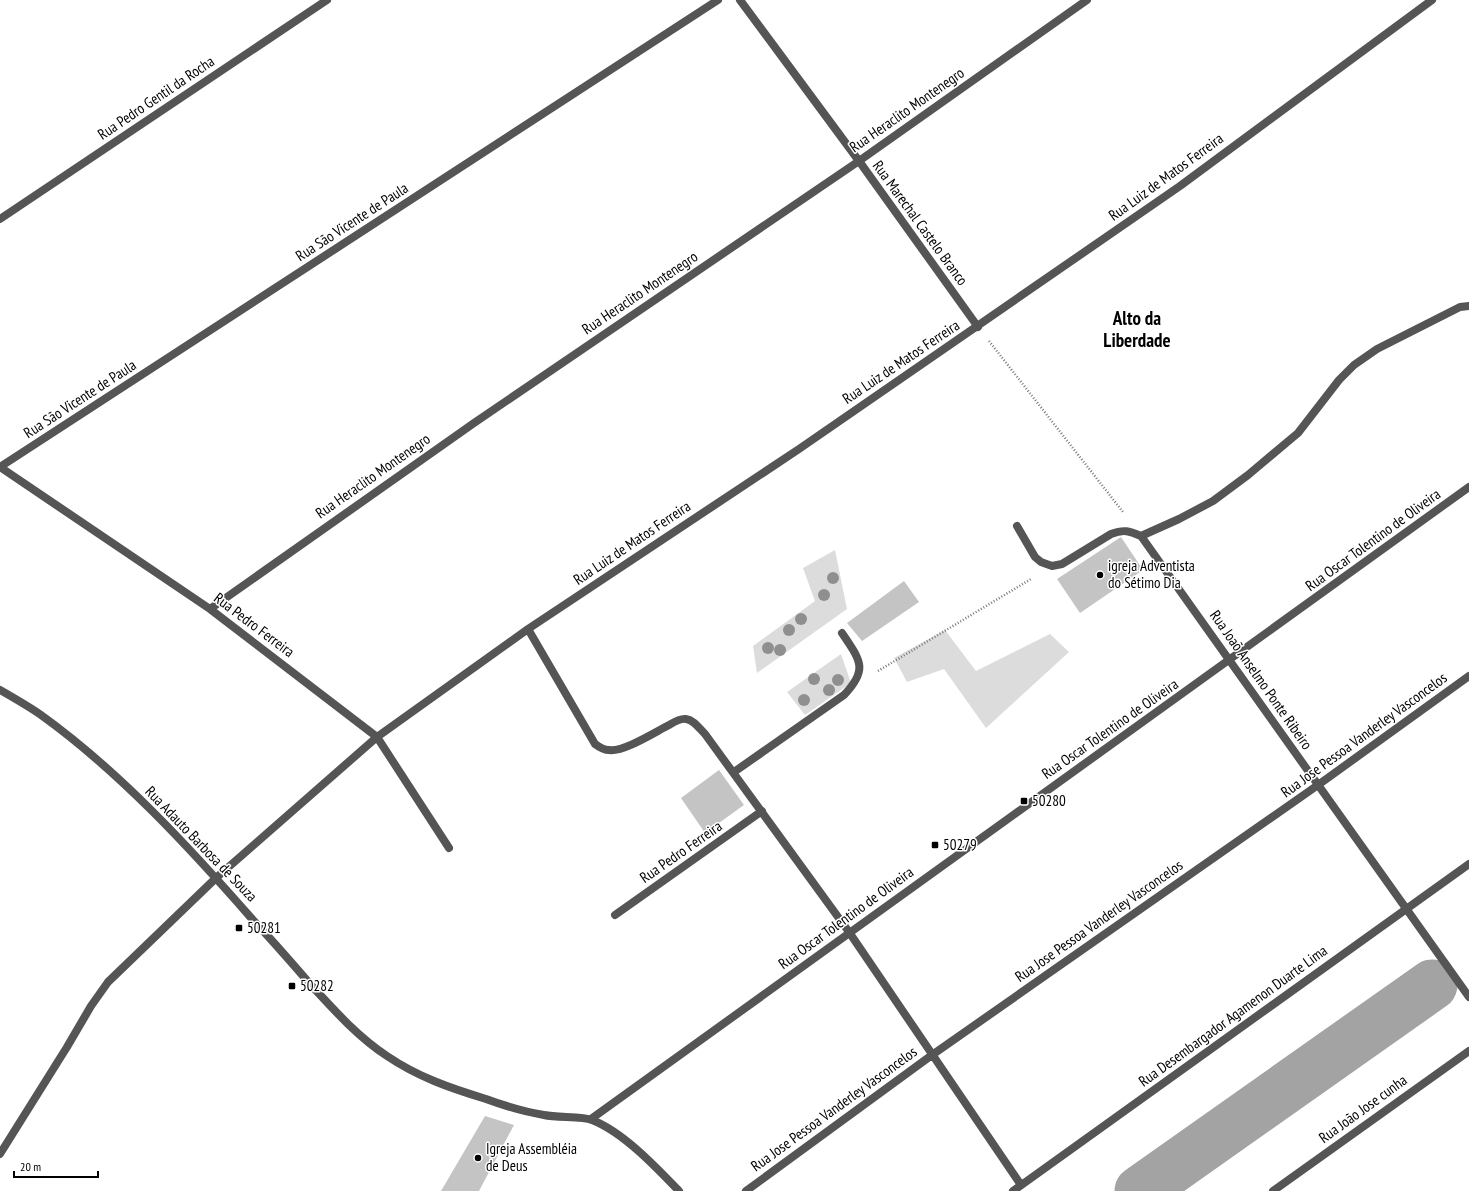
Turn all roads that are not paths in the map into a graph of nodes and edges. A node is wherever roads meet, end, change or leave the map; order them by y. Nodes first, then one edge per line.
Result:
1 (327, 0) edge
2 (718, 0) edge
3 (740, 0) edge
4 (1087, 0) edge
5 (1432, 0) edge
6 (859, 161) junction
7 (0, 219) edge
8 (1469, 306) edge
9 (978, 326) junction
10 (0, 467) edge
11 (1469, 488) edge
12 (1017, 526) dead end
13 (1141, 536) junction
14 (210, 608) junction
15 (528, 629) junction
16 (842, 633) dead end
17 (1231, 660) junction
18 (1469, 676) edge
19 (0, 690) edge
20 (378, 737) junction
21 (734, 772) junction
22 (1318, 785) junction
23 (762, 811) junction
24 (449, 848) dead end
25 (1469, 864) edge
26 (216, 878) junction
27 (1406, 909) junction
28 (615, 915) dead end
29 (849, 932) junction
30 (1469, 997) edge
31 (1469, 1051) edge
32 (932, 1055) junction
33 (591, 1119) junction
34 (0, 1154) edge
35 (1021, 1185) junction
36 (679, 1191) edge
37 (746, 1191) edge
38 (1013, 1191) edge
39 (1273, 1191) edge

1 - 7 street, Rua Pedro Gentil da Rocha
2 - 10 street, Rua São Vicente de Paula
3 - 6 street, Rua Marechal Castelo Branco
4 - 6 street, Rua Heraclito Montenegro
5 - 9 street, Rua Luiz de Matos Ferreira
6 - 9 street, Rua Marechal Castelo Branco
6 - 14 street, Rua Heraclito Montenegro
8 - 13 street
9 - 15 street, Rua Luiz de Matos Ferreira
10 - 14 street, Rua Pedro Ferreira
11 - 17 street, Rua Oscar Tolentino de Oliveira
12 - 13 street
13 - 17 street, Rua Joaõ Anselmo Ponte Ribeiro
14 - 20 street, Rua Pedro Ferreira
15 - 20 street, Rua Luiz de Matos Ferreira
15 - 21 street
16 - 21 street
17 - 22 street, Rua Joaõ Anselmo Ponte Ribeiro
17 - 29 street, Rua Oscar Tolentino de Oliveira
18 - 22 street, Rua Jose Pessoa Vanderley Vasconcelos
19 - 26 street, Rua Adauto Barbosa de Souza
20 - 24 street, Rua Pedro Ferreira
20 - 26 street, Rua Luiz de Matos Ferreira
21 - 23 street
22 - 27 street, Rua Joaõ Anselmo Ponte Ribeiro
22 - 32 street, Rua Jose Pessoa Vanderley Vasconcelos
23 - 28 street, Rua Pedro Ferreira
23 - 29 street
25 - 27 street, Rua Desembargador Agamenon Duarte Lima
26 - 33 street, Rua Adauto Barbosa de Souza
26 - 34 street, Rua Luiz de Matos Ferreira
27 - 30 street, Rua Joaõ Anselmo Ponte Ribeiro
27 - 35 street, Rua Desembargador Agamenon Duarte Lima
29 - 32 street
29 - 33 street, Rua Oscar Tolentino de Oliveira
31 - 39 street, Rua João Jose cunha
32 - 35 street
32 - 37 street, Rua Jose Pessoa Vanderley Vasconcelos
33 - 36 street, Rua Adauto Barbosa de Souza
35 - 38 street, Rua Desembargador Agamenon Duarte Lima

